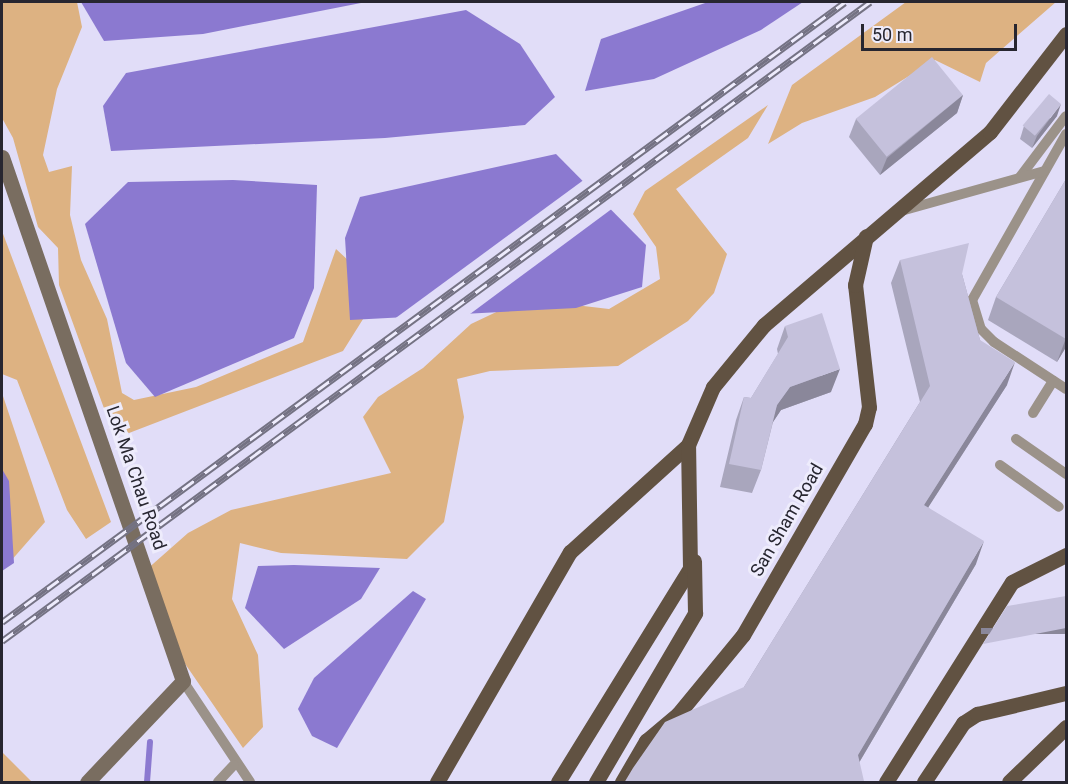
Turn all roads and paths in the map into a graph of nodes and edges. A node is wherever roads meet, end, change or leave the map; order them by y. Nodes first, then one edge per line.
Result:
1 (1066, 34) edge
2 (1066, 116) edge
3 (1066, 134) edge
4 (2, 157) edge
5 (1044, 171) junction
6 (1020, 177) junction
7 (889, 214) junction
8 (867, 235) junction
9 (1053, 381) junction
10 (1066, 390) edge
11 (1033, 413) dead end
12 (1016, 439) dead end
13 (688, 446) junction
14 (1000, 465) dead end
15 (1066, 474) edge
16 (1059, 507) dead end
17 (1066, 555) edge
18 (694, 556) junction
19 (183, 681) junction
20 (1066, 693) edge
21 (1066, 727) edge
22 (234, 765) junction
23 (87, 783) edge
24 (218, 783) edge
25 (250, 783) edge
26 (437, 783) edge
27 (558, 783) edge
28 (596, 783) edge
29 (622, 783) edge
30 (886, 783) edge
31 (924, 783) edge
32 (1009, 783) edge

1 - 7 main road
2 - 6 lane
3 - 5 lane
4 - 19 street, Lok Ma Chau Road
5 - 6 lane
5 - 9 lane
6 - 7 lane
7 - 8 main road
8 - 13 main road
8 - 29 main road, San Sham Road
9 - 10 lane
9 - 11 lane
12 - 15 lane
13 - 18 main road
13 - 26 main road
14 - 16 lane
17 - 30 main road
18 - 27 main road
18 - 28 main road
19 - 22 lane
19 - 23 street
20 - 31 main road
21 - 32 main road
22 - 24 lane
22 - 25 lane

